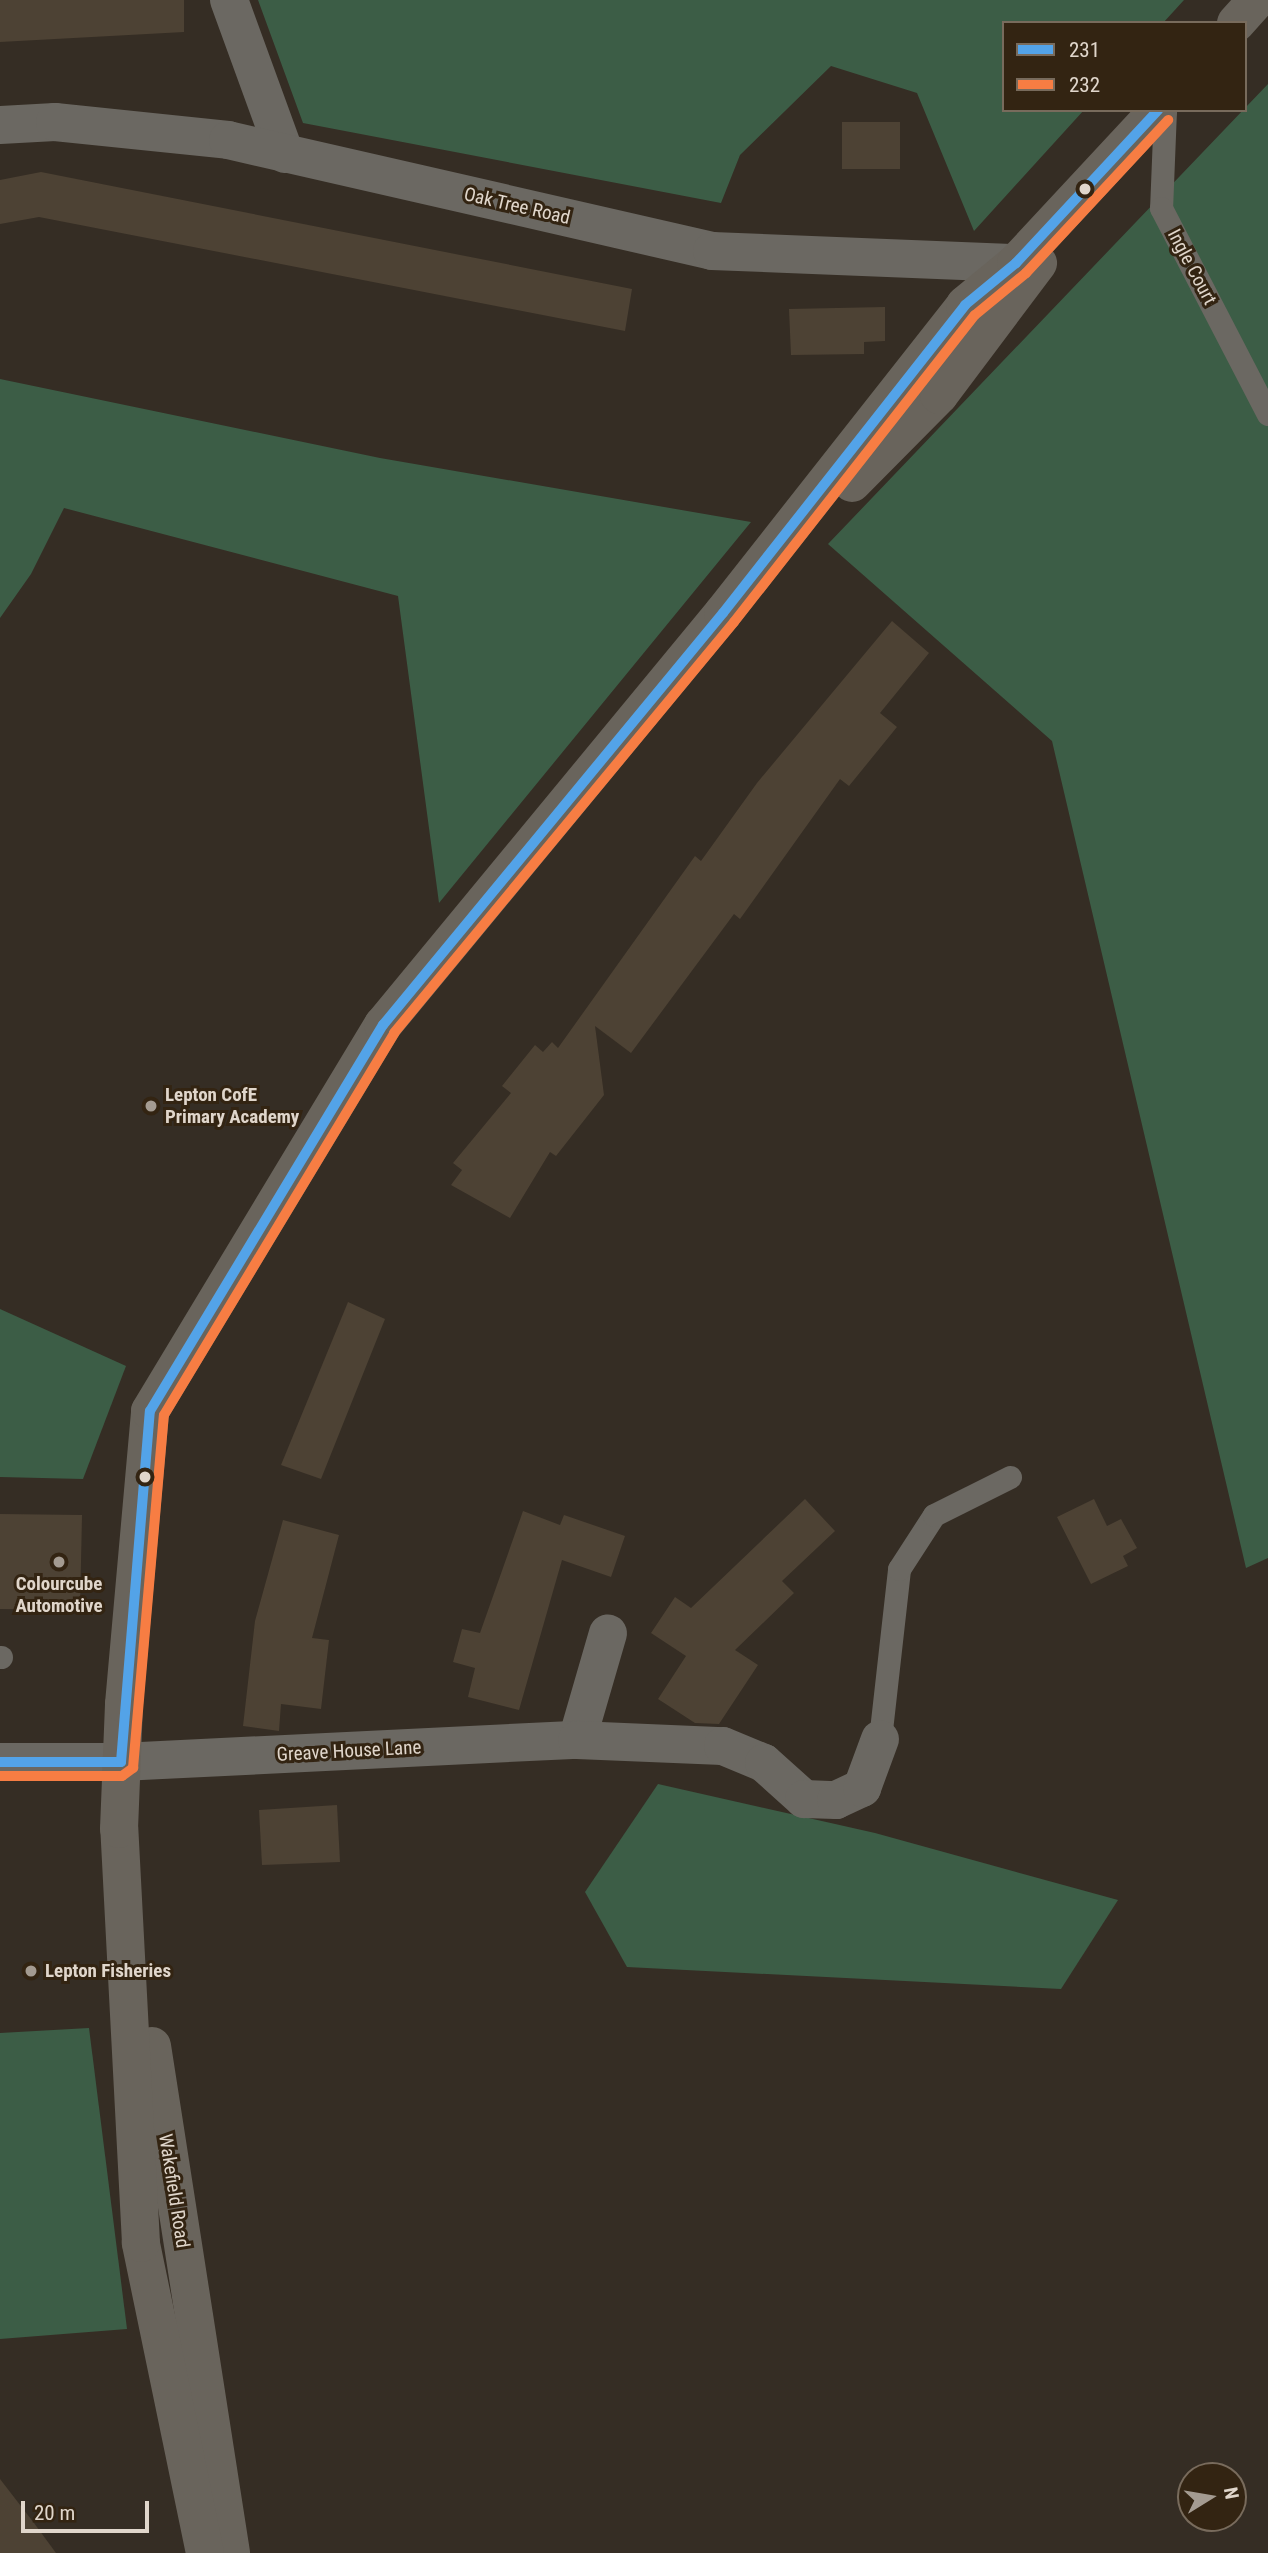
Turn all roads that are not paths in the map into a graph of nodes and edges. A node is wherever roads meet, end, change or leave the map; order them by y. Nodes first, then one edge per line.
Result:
1 (229, 0) edge
2 (1256, 0) edge
3 (1238, 21) edge
4 (1157, 112) edge
5 (1165, 112) edge
6 (0, 125) edge
7 (285, 154) junction
8 (1026, 264) junction
9 (1268, 414) edge
10 (1010, 1478) dead end
11 (608, 1633) dead end
12 (880, 1739) joint
13 (577, 1740) junction
14 (0, 1762) edge
15 (121, 1762) junction
16 (119, 1829) junction
17 (205, 2553) edge
18 (230, 2553) edge

1 - 7 street
2 - 3 highway
4 - 8 highway, Wakefield Road
5 - 9 lane, Ingle Court
6 - 7 street, Oak Tree Road
7 - 8 street, Oak Tree Road
8 - 15 highway, Wakefield Road
10 - 12 lane
11 - 13 street
12 - 13 street, Greave House Lane
13 - 15 street, Greave House Lane
14 - 15 street, Greave House Lane
15 - 16 highway, Wakefield Road
16 - 17 highway, Wakefield Road
16 - 18 highway, Wakefield Road

